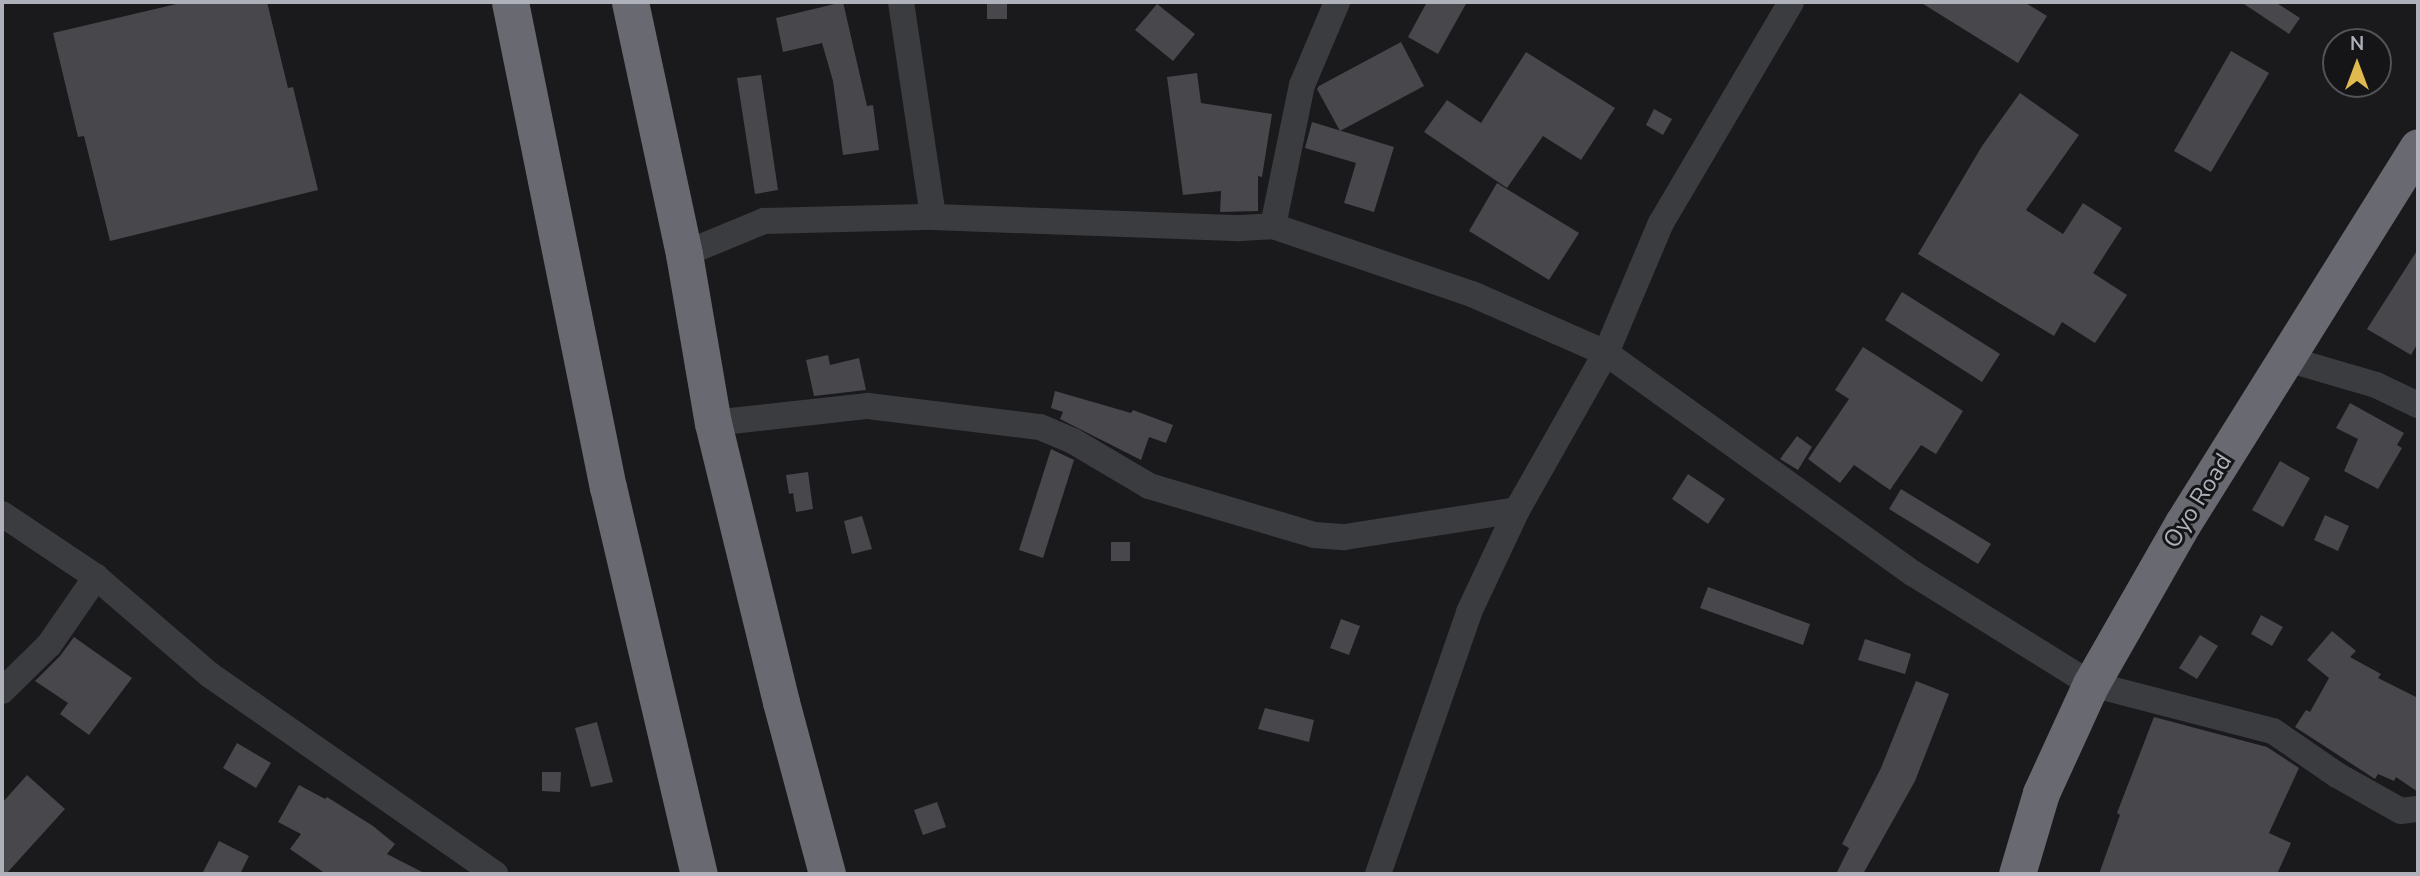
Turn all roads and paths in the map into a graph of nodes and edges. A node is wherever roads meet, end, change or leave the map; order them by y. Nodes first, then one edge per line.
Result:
1 (510, 2) edge
2 (630, 2) edge
3 (901, 2) edge
4 (1337, 2) edge
5 (1791, 2) edge
6 (2418, 147) edge
7 (933, 217) junction
8 (1273, 226) junction
9 (684, 254) junction
10 (1606, 353) junction
11 (2287, 359) junction
12 (2418, 405) edge
13 (713, 423) junction
14 (1517, 510) junction
15 (2, 514) edge
16 (96, 578) junction
17 (2091, 684) junction
18 (2, 691) edge
19 (2418, 810) edge
20 (495, 874) edge
21 (699, 874) edge
22 (827, 874) edge
23 (1378, 874) edge
24 (2017, 874) edge

1 - 21 highway
2 - 9 highway
3 - 7 street
4 - 8 street
5 - 10 street
6 - 11 highway, Oyo Road
7 - 8 street
7 - 9 street
8 - 10 street
9 - 13 highway
10 - 14 street
10 - 17 street
11 - 12 street
11 - 17 highway, Oyo Road
13 - 14 street
13 - 22 highway
14 - 23 street
15 - 16 street
16 - 18 street
16 - 20 street
17 - 19 street
17 - 24 highway, Oyo Road

